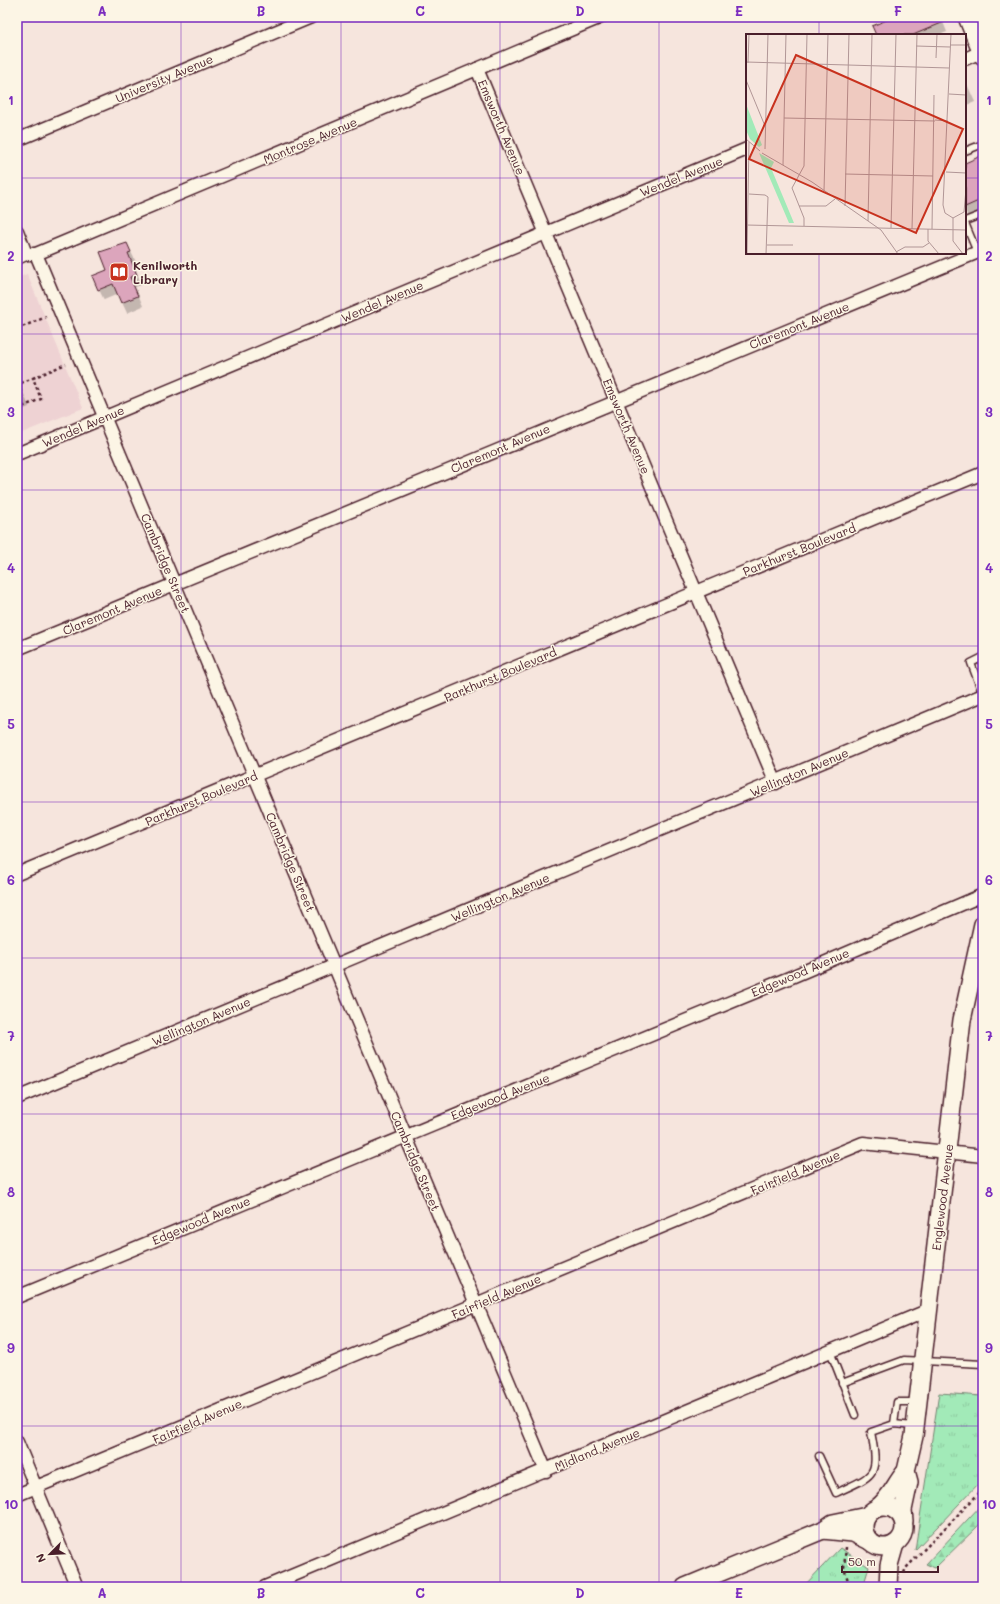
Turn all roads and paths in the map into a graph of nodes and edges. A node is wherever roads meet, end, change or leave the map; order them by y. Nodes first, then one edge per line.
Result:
1 (311, 17) edge
2 (602, 17) edge
3 (967, 17) edge
4 (982, 54) edge
5 (966, 59) edge
6 (477, 69) junction
7 (17, 140) edge
8 (983, 144) edge
9 (746, 149) edge
10 (966, 151) edge
11 (983, 214) edge
12 (966, 222) edge
13 (966, 224) edge
14 (17, 230) edge
15 (546, 232) junction
16 (980, 251) edge
17 (26, 255) edge
18 (46, 318) dead end
19 (17, 330) edge
20 (66, 364) dead end
21 (33, 378) junction
22 (21, 383) dead end
23 (616, 400) junction
24 (17, 409) edge
25 (103, 417) junction
26 (17, 454) edge
27 (983, 473) edge
28 (175, 583) junction
29 (696, 592) junction
30 (17, 649) edge
31 (983, 657) edge
32 (983, 695) edge
33 (255, 775) junction
34 (776, 783) junction
35 (17, 874) edge
36 (983, 895) edge
37 (983, 924) edge
38 (334, 966) junction
39 (17, 1098) edge
40 (405, 1135) junction
41 (947, 1152) junction
42 (983, 1156) edge
43 (17, 1297) edge
44 (476, 1305) junction
45 (929, 1310) junction
46 (830, 1352) junction
47 (922, 1361) junction
48 (983, 1364) edge
49 (842, 1383) junction
50 (917, 1402) junction
51 (855, 1415) dead end
52 (894, 1424) junction
53 (915, 1426) junction
54 (17, 1442) edge
55 (819, 1456) dead end
56 (546, 1471) junction
57 (906, 1471) junction
58 (36, 1488) junction
59 (983, 1489) edge
60 (17, 1496) edge
61 (872, 1512) junction
62 (904, 1521) junction
63 (823, 1530) junction
64 (845, 1542) dead end
65 (872, 1543) junction
66 (895, 1544) junction
67 (904, 1575) dead end
68 (77, 1587) edge
69 (265, 1587) edge
70 (687, 1587) edge
71 (850, 1587) edge
72 (876, 1587) edge
73 (888, 1587) edge

1 - 7 street, University Avenue
2 - 6 street, Montrose Avenue
3 - 4 street
4 - 5 street
6 - 15 street, Emsworth Avenue
6 - 17 street, Montrose Avenue
8 - 10 lane
9 - 15 street, Wendel Avenue
11 - 12 lane
13 - 16 lane
14 - 17 street, Cambridge Street
15 - 23 street, Emsworth Avenue
15 - 25 street, Wendel Avenue
16 - 23 street, Claremont Avenue
17 - 25 street, Cambridge Street
18 - 19 path
20 - 21 path
21 - 22 path
21 - 24 path
23 - 28 street, Claremont Avenue
23 - 29 street, Emsworth Avenue
25 - 26 street, Wendel Avenue
25 - 28 street, Cambridge Street
27 - 29 street, Parkhurst Boulevard
28 - 30 street, Claremont Avenue
28 - 33 street, Cambridge Street
29 - 33 street, Parkhurst Boulevard
29 - 34 street, Emsworth Avenue
31 - 32 lane
32 - 34 street, Wellington Avenue
33 - 35 street, Parkhurst Boulevard
33 - 38 street, Cambridge Street
34 - 38 street, Wellington Avenue
36 - 40 street, Edgewood Avenue
37 - 41 street, Englewood Avenue
38 - 39 street, Wellington Avenue
38 - 40 street, Cambridge Street
40 - 43 street, Edgewood Avenue
40 - 44 street, Cambridge Street
41 - 42 street, Fairfield Avenue
41 - 44 street, Fairfield Avenue
41 - 45 street, Englewood Avenue
44 - 56 street, Cambridge Street
44 - 58 street, Fairfield Avenue
45 - 46 street, Midland Avenue
45 - 47 street, Englewood Avenue
46 - 49 lane
46 - 56 street, Midland Avenue
47 - 48 lane
47 - 49 lane
47 - 50 street, Englewood Avenue
49 - 51 lane
50 - 52 lane
50 - 53 street, Englewood Avenue
52 - 53 lane
52 - 55 lane
53 - 57 street, Englewood Avenue
54 - 58 street
56 - 69 street, Midland Avenue
57 - 61 street, Englewood Avenue
57 - 62 street, Englewood Avenue
58 - 60 street, Fairfield Avenue
58 - 68 street
59 - 67 path
61 - 62 street
61 - 63 street
61 - 65 street
62 - 66 street, Englewood Avenue
63 - 65 street
63 - 70 street
64 - 71 path
65 - 66 street
65 - 72 street
66 - 73 street, Englewood Avenue

